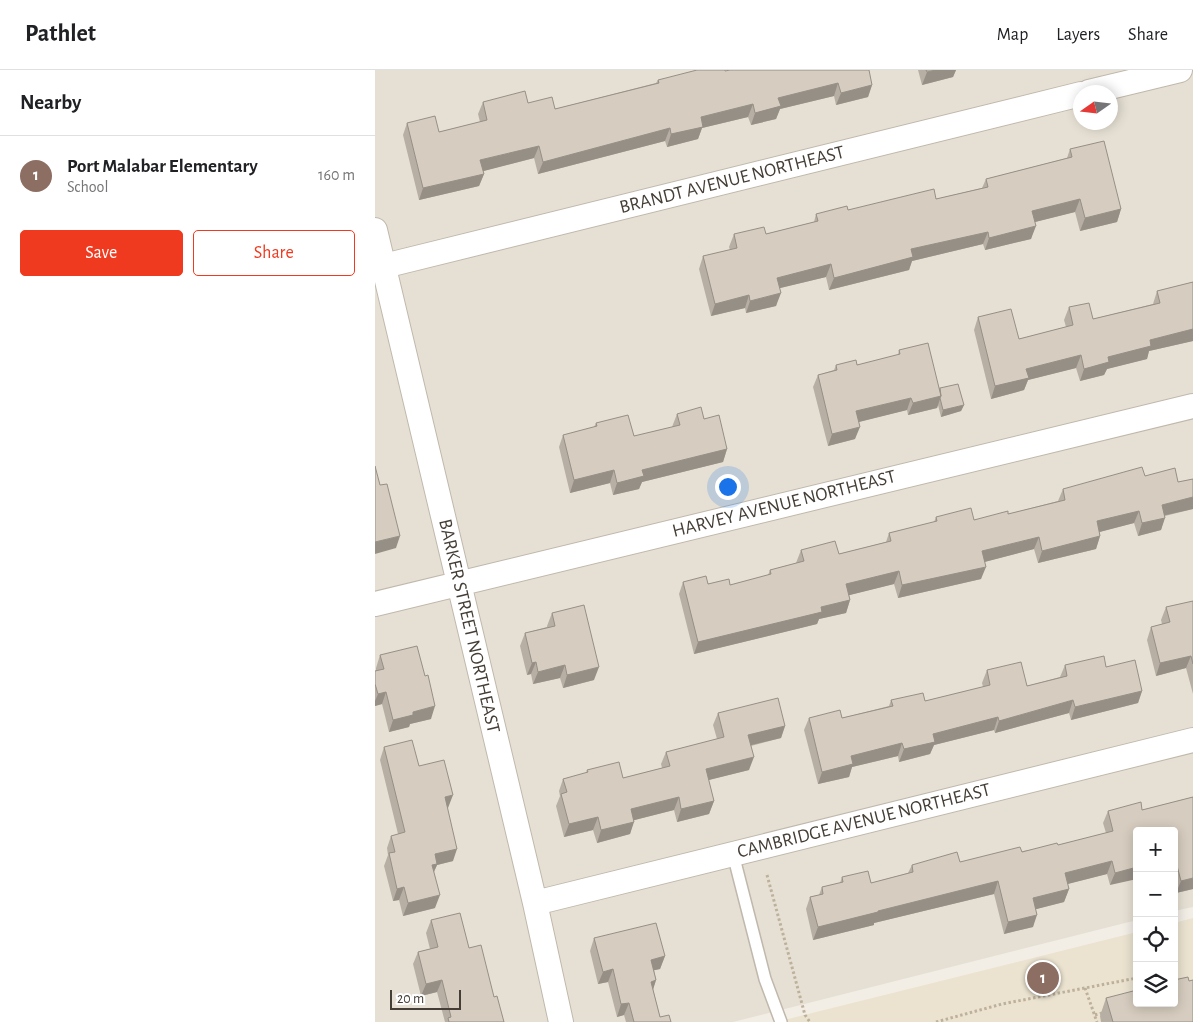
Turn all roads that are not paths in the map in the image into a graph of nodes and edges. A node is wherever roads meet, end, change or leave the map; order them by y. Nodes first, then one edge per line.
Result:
1 (1180, 70) edge
2 (1118, 85) edge
3 (1073, 96) edge
4 (375, 230) edge
5 (384, 266) junction
6 (1193, 406) edge
7 (459, 583) junction
8 (375, 604) edge
9 (1193, 740) edge
10 (733, 854) junction
11 (535, 903) junction
12 (561, 1022) edge
13 (781, 1022) edge

1 - 2 street
3 - 5 street, BRANDT AVENUE NORTHEAST
4 - 5 street, BARKER STREET NORTHEAST
5 - 7 street, BARKER STREET NORTHEAST
6 - 7 street, HARVEY AVENUE NORTHEAST
7 - 8 street, HARVEY AVENUE NORTHEAST
7 - 11 street, BARKER STREET NORTHEAST
9 - 10 street, CAMBRIDGE AVENUE NORTHEAST
10 - 11 street, CAMBRIDGE AVENUE NORTHEAST
10 - 13 lane
11 - 12 street, BARKER STREET NORTHEAST

